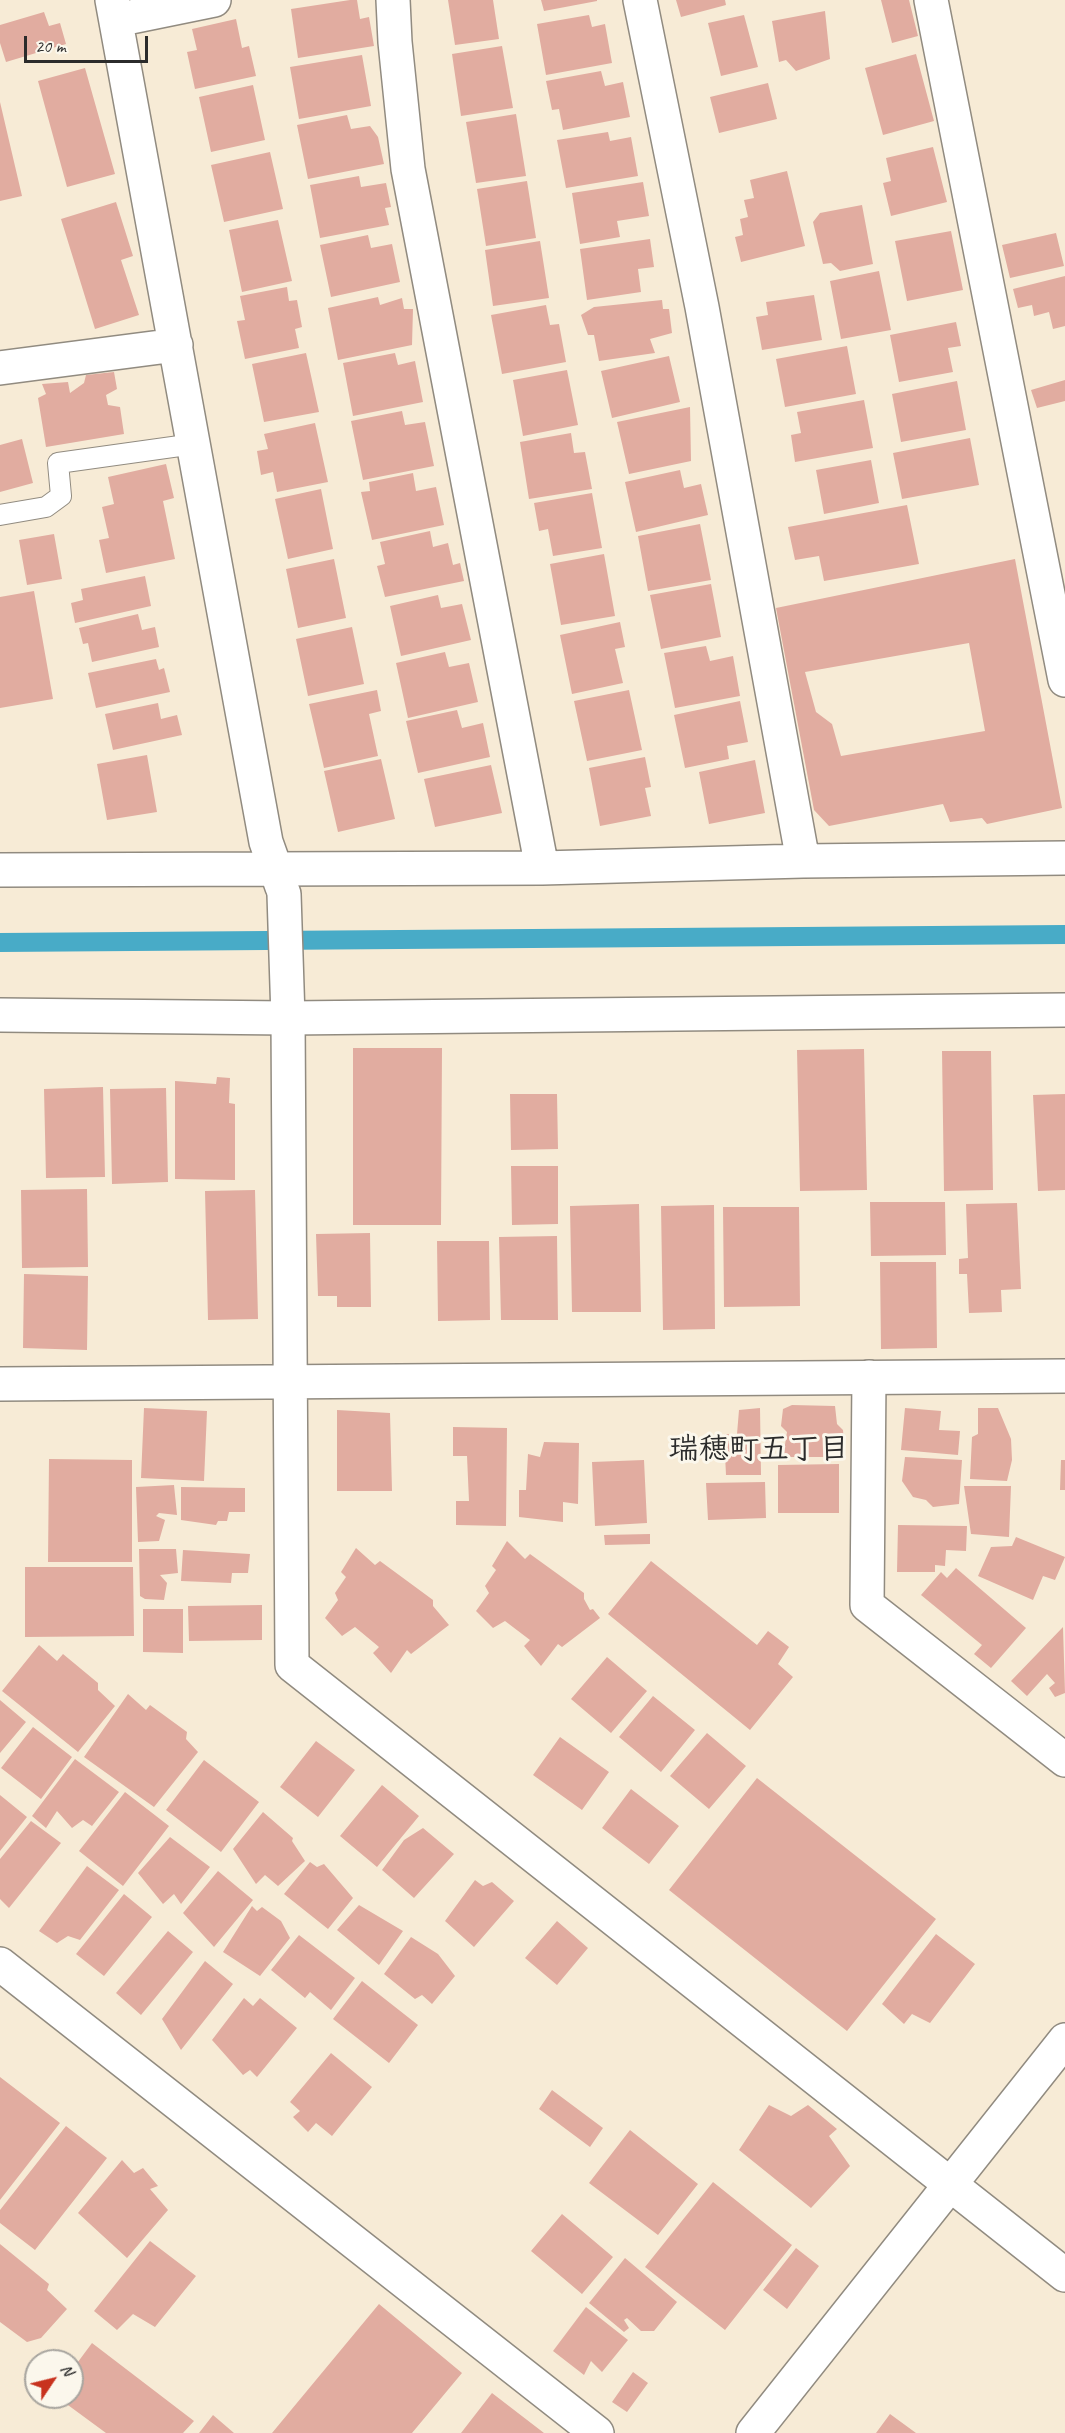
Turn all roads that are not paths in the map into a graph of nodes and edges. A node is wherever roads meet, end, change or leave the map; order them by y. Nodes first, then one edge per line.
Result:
1 (214, 0) edge
2 (393, 0) edge
3 (640, 0) edge
4 (931, 0) edge
5 (114, 10) edge
6 (176, 345) junction
7 (0, 368) edge
8 (194, 444) junction
9 (0, 515) edge
10 (1053, 561) edge
11 (1065, 680) edge
12 (1065, 858) edge
13 (803, 861) junction
14 (542, 868) junction
15 (0, 870) edge
16 (280, 881) junction
17 (1065, 1010) edge
18 (0, 1015) edge
19 (288, 1018) junction
20 (1065, 1376) edge
21 (869, 1377) junction
22 (289, 1383) junction
23 (0, 1384) edge
24 (1065, 1760) edge
25 (0, 1964) edge
26 (1065, 2040) edge
27 (951, 2185) junction
28 (1065, 2275) edge
29 (597, 2433) edge
30 (753, 2433) edge

1 - 5 street
2 - 14 street
3 - 13 street
4 - 10 street
5 - 6 street
6 - 7 street
6 - 8 street
8 - 9 lane
8 - 16 street
10 - 11 street
12 - 13 street
13 - 14 street
14 - 16 street
15 - 16 street
16 - 19 street
17 - 19 street
18 - 19 street
19 - 22 street
20 - 21 street
21 - 22 street
21 - 24 street
22 - 23 street
22 - 27 street
25 - 29 street
26 - 27 street
27 - 28 street
27 - 30 street

